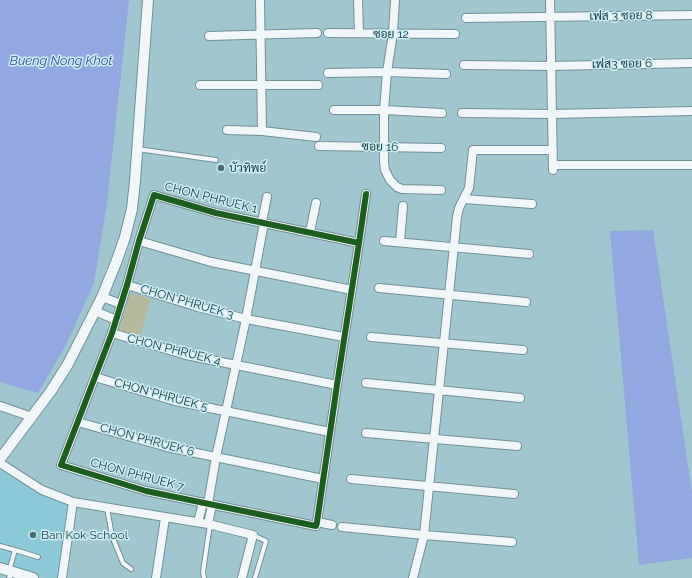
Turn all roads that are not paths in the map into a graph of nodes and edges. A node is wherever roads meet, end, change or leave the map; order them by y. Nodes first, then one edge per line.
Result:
1 (148, 0) edge
2 (260, 0) edge
3 (358, 0) edge
4 (395, 0) edge
5 (550, 0) edge
6 (692, 15) edge
7 (466, 18) dead end
8 (550, 18) junction
9 (317, 33) dead end
10 (328, 33) dead end
11 (359, 33) junction
12 (260, 34) junction
13 (393, 34) junction
14 (454, 34) dead end
15 (209, 36) dead end
16 (692, 63) edge
17 (464, 65) dead end
18 (551, 66) junction
19 (386, 72) junction
20 (328, 73) dead end
21 (446, 74) dead end
22 (318, 85) dead end
23 (200, 86) dead end
24 (261, 86) junction
25 (334, 110) dead end
26 (384, 110) junction
27 (692, 111) edge
28 (442, 113) dead end
29 (462, 113) dead end
30 (552, 114) junction
31 (227, 130) dead end
32 (262, 131) junction
33 (316, 137) dead end
34 (319, 146) dead end
35 (384, 147) junction
36 (441, 148) dead end
37 (137, 149) junction
38 (553, 150) junction
39 (216, 160) dead end
40 (692, 165) edge
41 (440, 190) dead end
42 (366, 194) dead end
43 (267, 197) dead end
44 (464, 199) junction
45 (316, 203) dead end
46 (532, 204) dead end
47 (403, 206) dead end
48 (263, 223) junction
49 (310, 232) junction
50 (139, 241) junction
51 (384, 241) dead end
52 (400, 242) junction
53 (359, 243) junction
54 (453, 247) junction
55 (529, 254) dead end
56 (254, 271) junction
57 (127, 285) junction
58 (379, 288) dead end
59 (352, 290) junction
60 (448, 295) junction
61 (102, 297) junction
62 (526, 302) dead end
63 (122, 304) junction
64 (96, 311) junction
65 (246, 318) junction
66 (116, 320) junction
67 (112, 333) junction
68 (344, 337) junction
69 (371, 337) dead end
70 (443, 343) junction
71 (523, 350) dead end
72 (237, 365) junction
73 (95, 377) junction
74 (366, 384) dead end
75 (337, 385) junction
76 (438, 391) junction
77 (520, 398) dead end
78 (0, 406) edge
79 (227, 412) junction
80 (32, 417) junction
81 (78, 422) junction
82 (330, 432) junction
83 (366, 433) dead end
84 (434, 439) junction
85 (517, 446) dead end
86 (216, 458) junction
87 (0, 459) edge
88 (0, 463) edge
89 (323, 479) junction
90 (352, 479) dead end
91 (428, 487) junction
92 (514, 494) dead end
93 (73, 502) junction
94 (208, 504) junction
95 (107, 508) junction
96 (165, 518) junction
97 (198, 522) junction
98 (209, 524) junction
99 (316, 524) junction
100 (332, 525) dead end
101 (342, 526) dead end
102 (254, 535) junction
103 (424, 535) junction
104 (512, 542) dead end
105 (0, 546) edge
106 (15, 550) junction
107 (38, 557) dead end
108 (130, 569) dead end
109 (7, 574) edge
110 (33, 578) edge
111 (62, 578) edge
112 (156, 578) edge
113 (204, 578) edge
114 (242, 578) edge
115 (255, 578) edge
116 (413, 578) edge

1 - 37 street
2 - 12 street
3 - 11 street
4 - 13 street
5 - 8 street
6 - 8 street, เฟส 3 ซอย 8
7 - 8 street, เฟส 3 ซอย 8
8 - 18 street
9 - 12 street
10 - 11 street, ซอย 12
11 - 13 street, ซอย 12
12 - 15 street
12 - 24 street
13 - 14 street, ซอย 12
13 - 19 street
16 - 18 street, เฟส3 ซอย 6
17 - 18 street, เฟส3 ซอย 6
18 - 30 street
19 - 20 street
19 - 21 street
19 - 26 street
22 - 24 street
23 - 24 street
24 - 32 street
25 - 26 street
26 - 28 street
26 - 35 street
27 - 30 street
29 - 30 street
30 - 38 street
31 - 32 street
32 - 33 street
34 - 35 street, ซอย 16
35 - 36 street, ซอย 16
35 - 41 street
37 - 39 lane
37 - 61 street
38 - 40 street
38 - 44 street
42 - 53 street
43 - 48 street
44 - 46 street
44 - 54 street
45 - 49 street
47 - 52 street
48 - 49 street, CHON PHRUEK 1
48 - 50 street, CHON PHRUEK 1
48 - 56 street
49 - 53 street, CHON PHRUEK 1
50 - 56 street
50 - 57 street
51 - 52 street
52 - 54 street
53 - 59 street
54 - 55 street
54 - 60 street
56 - 59 street
56 - 65 street
57 - 63 street
57 - 65 street, CHON PHRUEK 3
58 - 60 street
59 - 68 street
60 - 62 street
60 - 70 street
61 - 63 street
61 - 64 street
63 - 66 street
64 - 66 street
64 - 80 street
65 - 68 street, CHON PHRUEK 3
65 - 72 street
66 - 67 street
67 - 72 street, CHON PHRUEK 4
67 - 73 street
68 - 75 street
69 - 70 street
70 - 71 street
70 - 76 street
72 - 75 street, CHON PHRUEK 4
72 - 79 street
73 - 79 street, CHON PHRUEK 5
73 - 81 street
74 - 76 street
75 - 82 street
76 - 77 street
76 - 84 street
78 - 80 street
79 - 82 street, CHON PHRUEK 5
79 - 86 street
80 - 87 street
81 - 86 street, CHON PHRUEK 6
81 - 94 street, CHON PHRUEK 7
82 - 89 street
83 - 84 street
84 - 85 street
84 - 91 street
86 - 89 street, CHON PHRUEK 6
86 - 94 street
88 - 93 street
89 - 99 street
90 - 91 street
91 - 92 street
91 - 103 street
93 - 95 street
93 - 111 street
94 - 97 street
94 - 98 street
94 - 99 street, CHON PHRUEK 7
95 - 96 street
95 - 108 lane
96 - 97 street
96 - 112 street
97 - 98 street
98 - 102 street
98 - 113 lane
99 - 100 street, CHON PHRUEK 7
101 - 103 street
102 - 114 street
102 - 115 lane
103 - 104 street
103 - 116 street
105 - 106 lane
106 - 107 lane
106 - 109 lane
109 - 110 street

